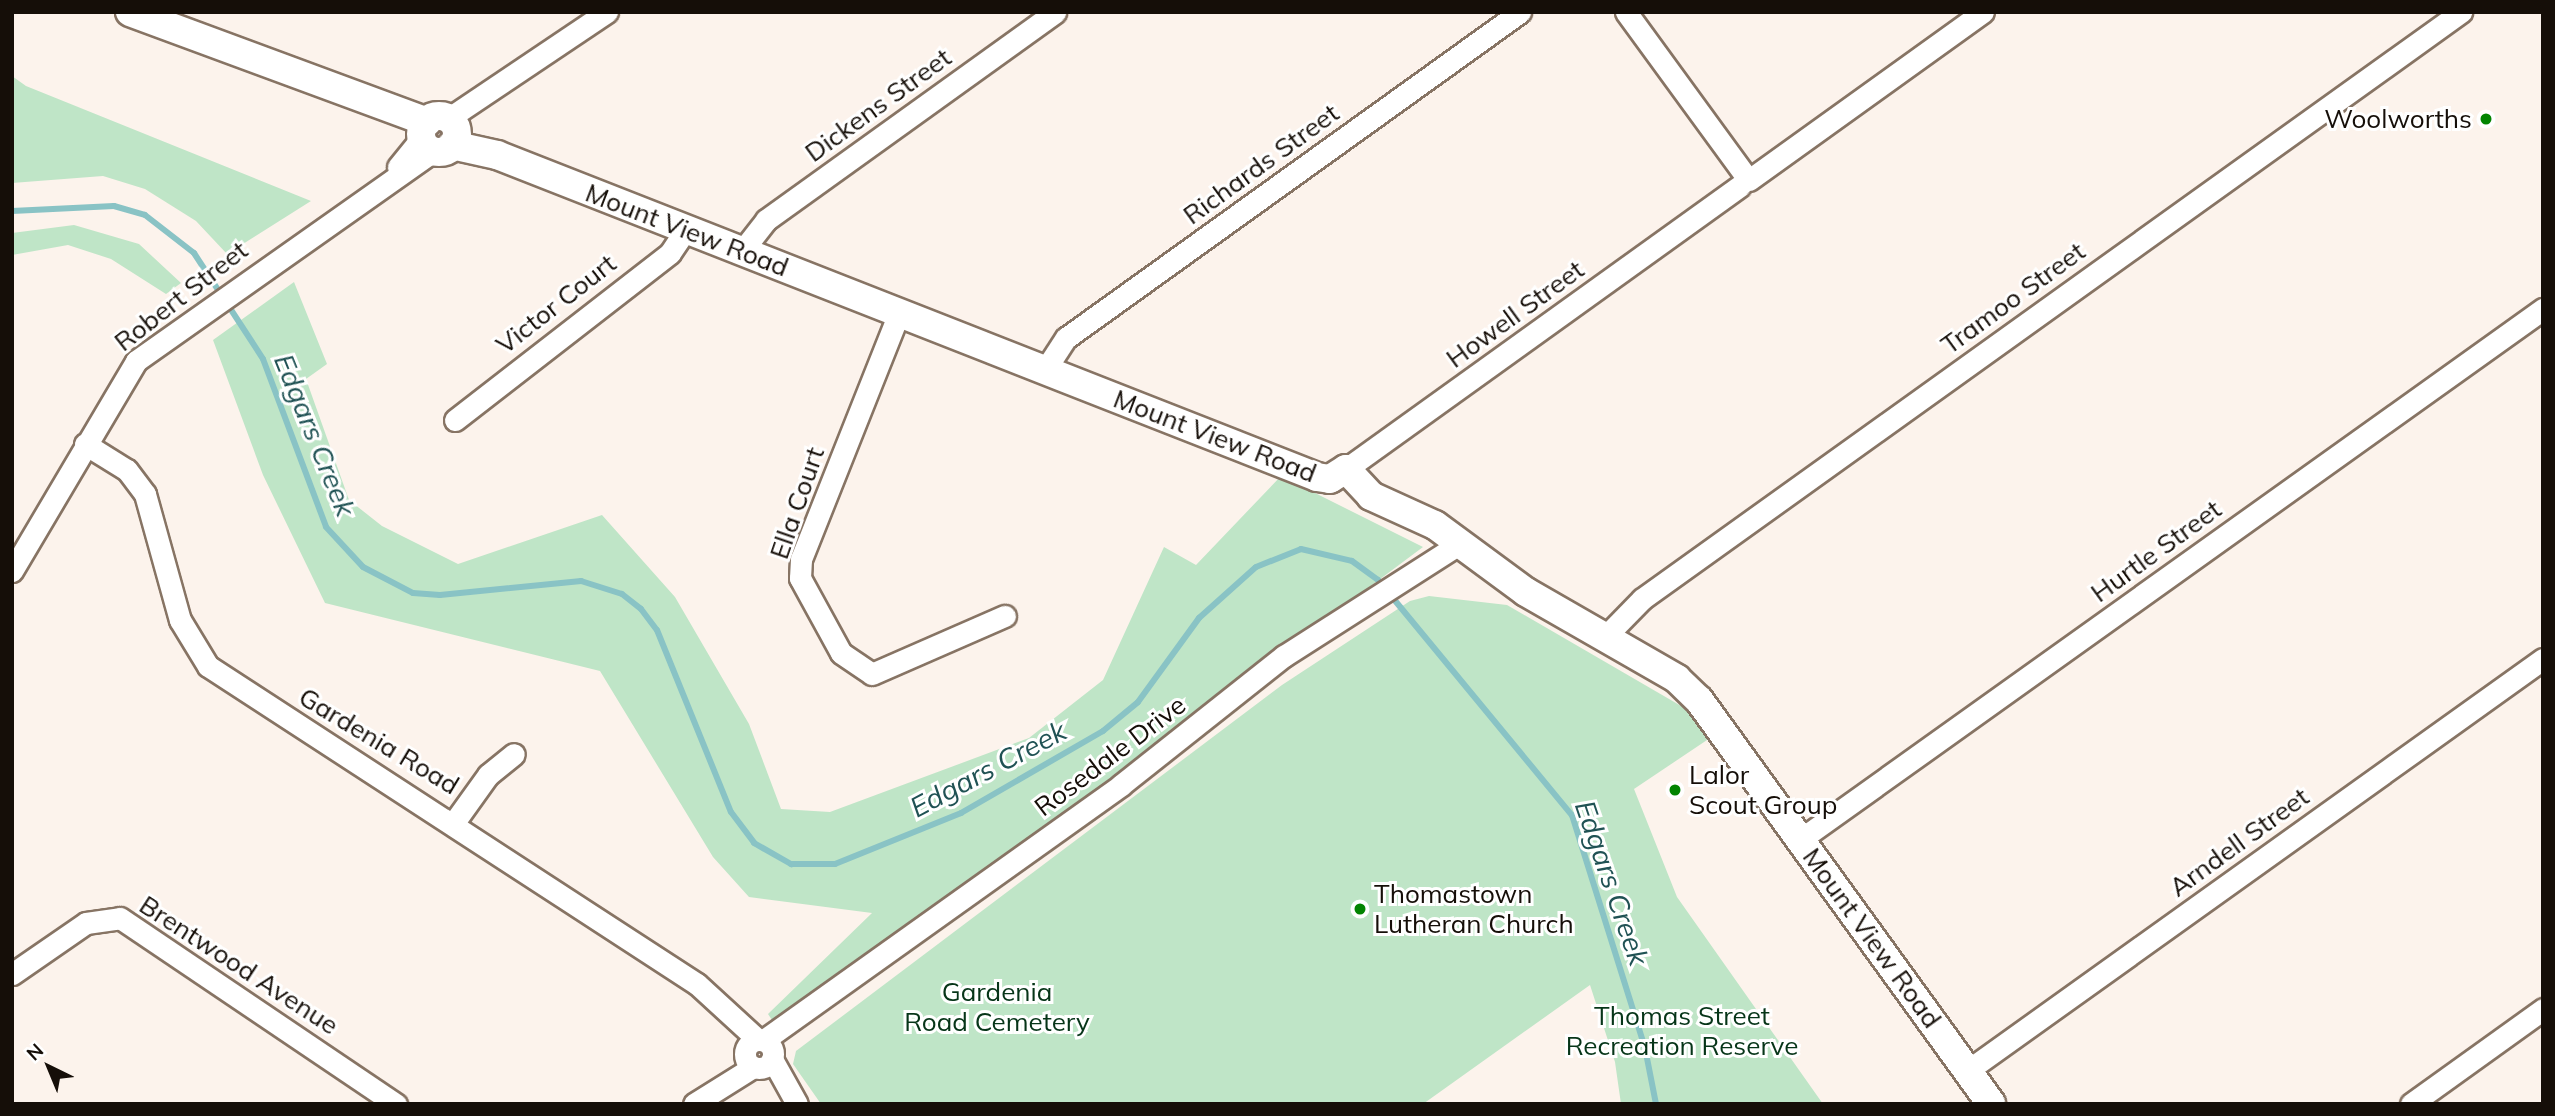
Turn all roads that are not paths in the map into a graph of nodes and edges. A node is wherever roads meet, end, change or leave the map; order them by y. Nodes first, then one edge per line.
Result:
1 (130, 12) edge
2 (607, 12) edge
3 (1055, 12) edge
4 (1520, 12) edge
5 (1626, 12) edge
6 (1983, 12) edge
7 (2461, 12) edge
8 (164, 18) edge
9 (439, 134) junction
10 (1741, 178) junction
11 (686, 229) junction
12 (742, 251) junction
13 (2543, 309) edge
14 (899, 313) junction
15 (1045, 370) junction
16 (455, 420) dead end
17 (85, 444) junction
18 (1346, 470) junction
19 (1461, 542) junction
20 (12, 572) edge
21 (1005, 616) dead end
22 (1604, 638) junction
23 (2543, 659) edge
24 (514, 754) dead end
25 (456, 821) junction
26 (1801, 839) junction
27 (12, 974) edge
28 (2543, 1009) edge
29 (759, 1054) junction
30 (1967, 1071) junction
31 (792, 1098) edge
32 (396, 1104) edge
33 (694, 1104) edge
34 (1991, 1104) edge
35 (2411, 1104) edge

1 - 8 street, Mount View Road
2 - 9 street, Robert Street
3 - 12 street, Dickens Street
4 - 15 street, Richards Street
5 - 10 street
6 - 10 street, Howell Street
7 - 22 street, Tramoo Street
8 - 9 street, Mount View Road
9 - 11 street, Mount View Road
9 - 17 street, Robert Street
10 - 18 street, Howell Street
11 - 12 street, Mount View Road
11 - 16 street, Victor Court
12 - 14 street, Mount View Road
13 - 26 street, Hurtle Street
14 - 15 street, Mount View Road
14 - 21 street, Ella Court
15 - 18 street, Mount View Road
17 - 20 street, Robert Street
17 - 25 street, Gardenia Road
18 - 19 street, Mount View Road
19 - 22 street, Mount View Road
19 - 29 street, Rosedale Drive
22 - 26 street, Mount View Road
23 - 30 street, Arndell Street
24 - 25 street
25 - 29 street, Gardenia Road
26 - 30 street, Mount View Road
27 - 32 street, Brentwood Avenue
28 - 35 street
29 - 31 street, Gardenia Road
29 - 33 street, Rosedale Drive
30 - 34 street, Mount View Road

